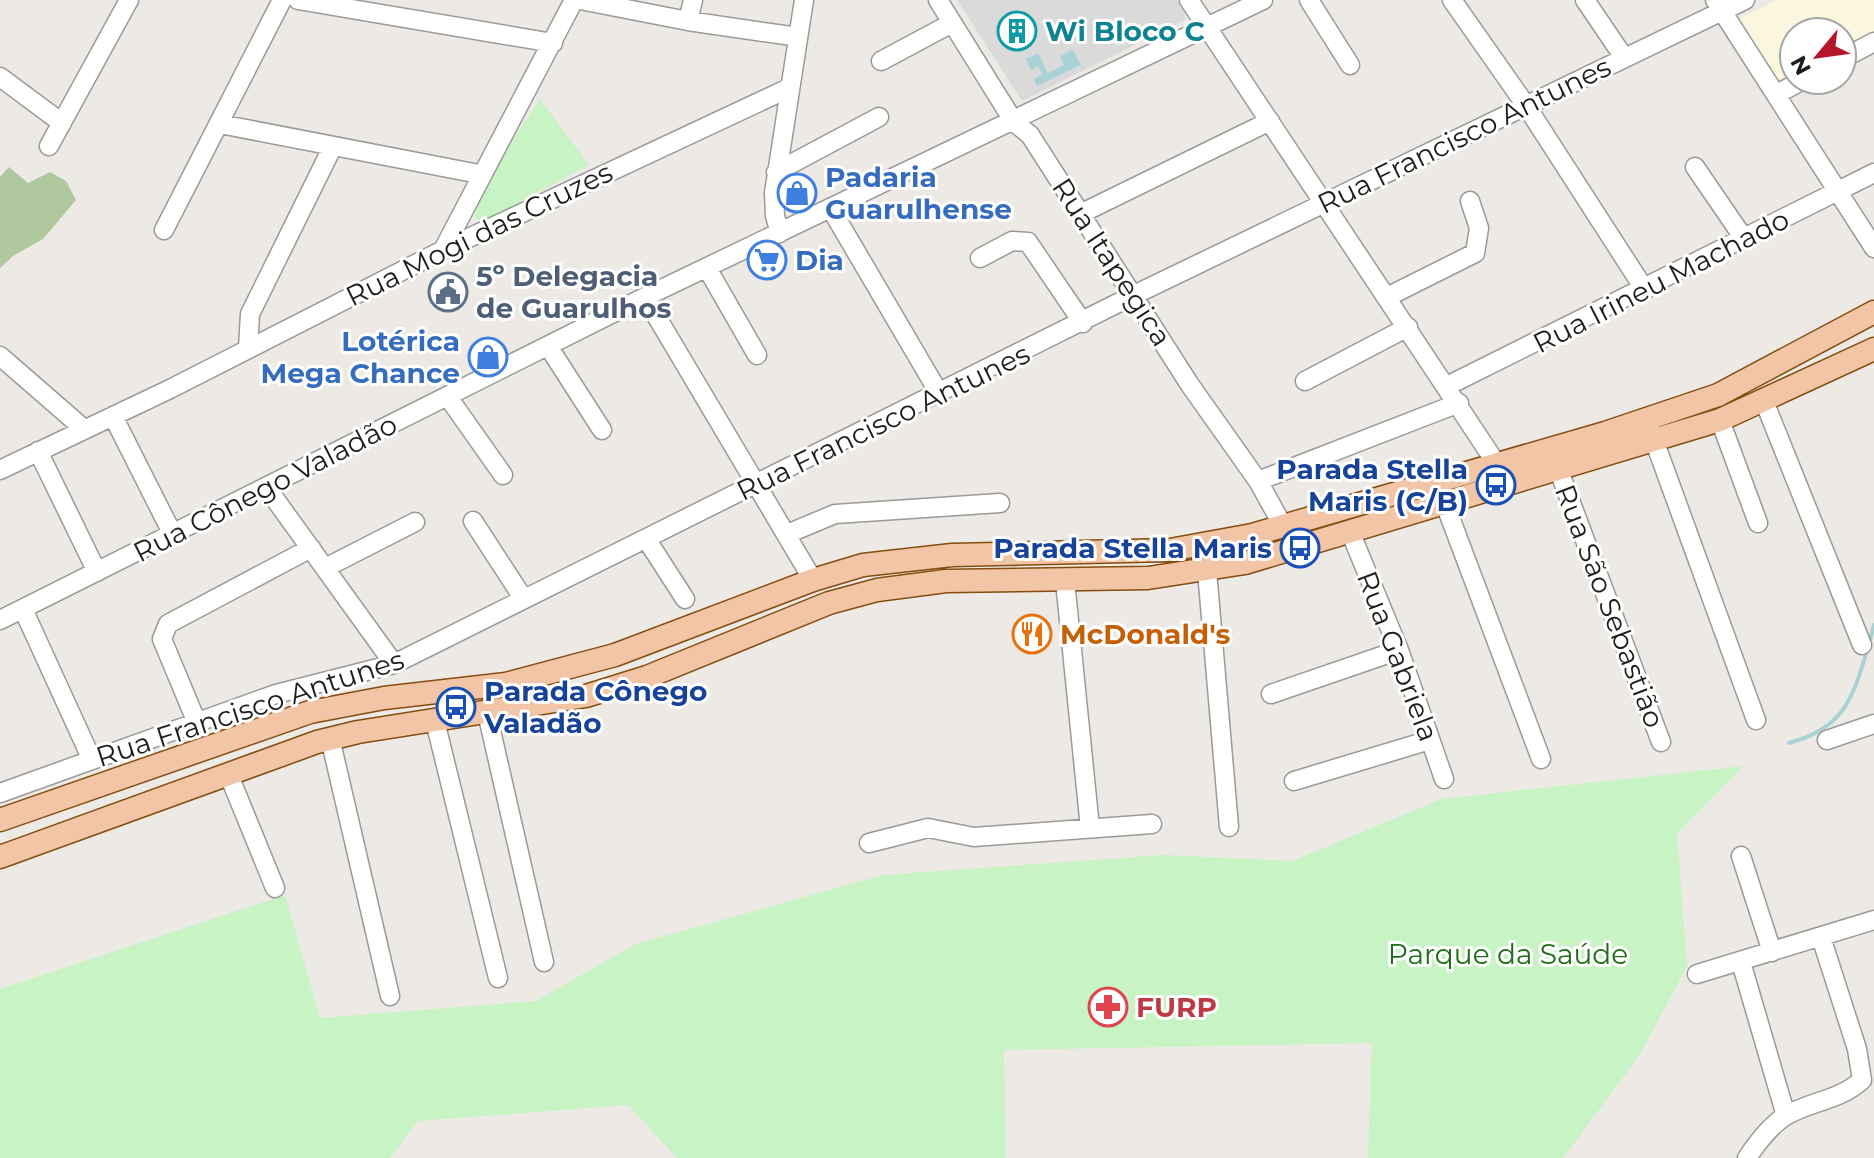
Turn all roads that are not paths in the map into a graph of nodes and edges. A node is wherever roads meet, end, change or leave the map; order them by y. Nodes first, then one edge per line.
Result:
1 (129, 0) edge
2 (282, 0) edge
3 (298, 0) edge
4 (574, 0) edge
5 (580, 0) edge
6 (693, 0) edge
7 (804, 0) edge
8 (938, 0) edge
9 (1189, 0) edge
10 (1263, 0) edge
11 (1309, 0) edge
12 (1452, 0) edge
13 (1585, 0) edge
14 (1745, 0) edge
15 (1718, 6) edge
16 (688, 21) junction
17 (952, 23) junction
18 (1207, 27) junction
19 (798, 37) junction
20 (553, 43) junction
21 (1623, 56) junction
22 (881, 61) dead end
23 (1350, 65) dead end
24 (0, 77) edge
25 (789, 88) junction
26 (1777, 94) joint
27 (1525, 104) junction
28 (879, 117) dead end
29 (1270, 121) junction
30 (1014, 122) junction
31 (62, 123) junction
32 (220, 124) junction
33 (49, 146) dead end
34 (333, 146) junction
35 (1695, 167) dead end
36 (776, 172) junction
37 (1874, 173) edge
38 (479, 174) junction
39 (1839, 191) junction
40 (774, 193) junction
41 (1470, 201) dead end
42 (1325, 203) junction
43 (831, 209) junction
44 (1082, 213) junction
45 (164, 230) dead end
46 (780, 233) junction
47 (1745, 240) junction
48 (750, 247) junction
49 (1874, 248) edge
50 (443, 250) junction
51 (980, 258) dead end
52 (707, 268) junction
53 (1645, 290) junction
54 (1134, 295) junction
55 (645, 297) junction
56 (1387, 297) junction
57 (1874, 312) edge
58 (1083, 323) junction
59 (1408, 327) junction
60 (548, 346) junction
61 (248, 347) junction
62 (1874, 349) edge
63 (757, 355) dead end
64 (0, 356) edge
65 (1305, 381) dead end
66 (1447, 386) junction
67 (939, 393) junction
68 (448, 397) junction
69 (1764, 401) junction
70 (1459, 403) junction
71 (113, 416) junction
72 (1720, 420) junction
73 (84, 429) junction
74 (602, 430) dead end
75 (1650, 430) junction
76 (38, 451) junction
77 (1496, 463) junction
78 (0, 470) edge
79 (1559, 471) junction
80 (503, 475) dead end
81 (1258, 481) junction
82 (756, 483) junction
83 (267, 488) junction
84 (1000, 503) dead end
85 (1445, 504) junction
86 (473, 521) dead end
87 (415, 522) dead end
88 (1758, 523) dead end
89 (1283, 526) junction
90 (787, 534) junction
91 (1351, 534) junction
92 (173, 535) junction
93 (647, 540) junction
94 (311, 548) junction
95 (325, 568) junction
96 (1207, 571) junction
97 (97, 572) junction
98 (813, 580) junction
99 (1065, 581) junction
100 (523, 598) junction
101 (685, 599) dead end
102 (23, 609) junction
103 (0, 620) edge
104 (1862, 645) dead end
105 (1399, 650) junction
106 (394, 664) junction
107 (1271, 694) dead end
108 (487, 713) junction
109 (1756, 720) dead end
110 (435, 721) junction
111 (197, 723) junction
112 (1874, 724) edge
113 (330, 738) junction
114 (1430, 740) junction
115 (1827, 740) dead end
116 (1661, 742) dead end
117 (1541, 759) dead end
118 (92, 760) junction
119 (228, 773) junction
120 (1444, 779) dead end
121 (1294, 781) dead end
122 (98, 785) junction
123 (0, 793) edge
124 (109, 817) junction
125 (0, 820) edge
126 (1152, 824) dead end
127 (1229, 827) dead end
128 (1090, 828) junction
129 (869, 843) dead end
130 (1741, 856) dead end
131 (0, 857) edge
132 (275, 888) dead end
133 (1874, 920) edge
134 (1821, 937) junction
135 (1772, 952) junction
136 (544, 962) dead end
137 (1741, 962) junction
138 (1697, 974) dead end
139 (498, 978) dead end
140 (390, 996) dead end
141 (1786, 1116) junction
142 (1747, 1158) edge

1 - 31 street
2 - 32 street
3 - 20 street
4 - 20 street
5 - 16 street
6 - 16 street
7 - 19 street
8 - 17 street, Rua Itapegica
9 - 18 street
10 - 18 street, Rua Cônego Valadão
11 - 23 street
12 - 27 street
13 - 21 street
14 - 15 street, Rua Francisco Antunes
15 - 21 street, Rua Francisco Antunes
15 - 26 street
16 - 19 street
17 - 22 street
17 - 30 street, Rua Itapegica
18 - 29 street
18 - 30 street, Rua Cônego Valadão
19 - 25 street
20 - 38 street
21 - 27 street, Rua Francisco Antunes
24 - 31 street
25 - 36 street
25 - 50 street, Rua Mogi das Cruzes
26 - 39 street
27 - 42 street, Rua Francisco Antunes
27 - 53 street
28 - 36 street
29 - 42 street
29 - 44 street
30 - 43 street, Rua Cônego Valadão
30 - 44 street, Rua Itapegica
31 - 33 street
32 - 34 street
32 - 45 street
34 - 38 street
34 - 61 street
35 - 47 street
36 - 40 street
37 - 39 street, Rua Irineu Machado
38 - 50 street
39 - 47 street, Rua Irineu Machado
39 - 49 street
40 - 46 street
40 - 48 street
41 - 56 street
42 - 54 street, Rua Francisco Antunes
42 - 56 street
43 - 46 street, Rua Cônego Valadão
43 - 67 street
44 - 54 street, Rua Itapegica
46 - 48 street, Rua Cônego Valadão
47 - 53 street, Rua Irineu Machado
48 - 52 street, Rua Cônego Valadão
50 - 61 street, Rua Mogi das Cruzes
51 - 58 street
52 - 55 street, Rua Cônego Valadão
52 - 63 street
53 - 66 street, Rua Irineu Machado
54 - 58 street, Rua Francisco Antunes
54 - 81 street, Rua Itapegica
55 - 60 street, Rua Cônego Valadão
55 - 82 street
56 - 59 street
57 - 75 main road
58 - 67 street, Rua Francisco Antunes
59 - 65 street
59 - 66 street
60 - 68 street, Rua Cônego Valadão
60 - 74 street
61 - 71 street, Rua Mogi das Cruzes
62 - 69 main road
64 - 73 street
66 - 70 street
67 - 82 street, Rua Francisco Antunes
68 - 80 street
68 - 83 street, Rua Cônego Valadão
69 - 72 main road
69 - 104 street
70 - 77 street
70 - 81 street
71 - 73 street, Rua Mogi das Cruzes
71 - 92 street
72 - 75 main road
72 - 88 street
73 - 76 street, Rua Mogi das Cruzes
75 - 77 main road
75 - 79 main road
75 - 109 street
76 - 78 street, Rua Mogi das Cruzes
76 - 97 street
77 - 89 main road
79 - 85 main road
79 - 116 street, Rua São Sebastião
81 - 89 street, Rua Itapegica
82 - 90 street
82 - 93 street, Rua Francisco Antunes
83 - 92 street, Rua Cônego Valadão
83 - 94 street
84 - 90 street
85 - 91 main road
85 - 117 street
86 - 100 street
87 - 95 street
89 - 98 main road
90 - 98 street
91 - 96 main road
91 - 105 street, Rua Gabriela
92 - 97 street, Rua Cônego Valadão
93 - 100 street, Rua Francisco Antunes
93 - 101 street
94 - 95 street
94 - 111 street
95 - 106 street
96 - 99 main road
96 - 127 street
97 - 102 street, Rua Cônego Valadão
98 - 122 main road
99 - 108 main road
99 - 128 street
100 - 106 street, Rua Francisco Antunes
102 - 103 street, Rua Cônego Valadão
102 - 118 street
105 - 107 street
105 - 114 street, Rua Gabriela
106 - 111 street, Rua Francisco Antunes
108 - 110 main road
108 - 136 street
110 - 113 main road
110 - 139 street
111 - 118 street, Rua Francisco Antunes
112 - 115 street
113 - 119 main road
113 - 140 street
114 - 120 street, Rua Gabriela
114 - 121 street
118 - 123 street, Rua Francisco Antunes
119 - 124 main road
119 - 132 street
122 - 124 main road
122 - 125 main road
124 - 131 main road
126 - 128 street
128 - 129 street
130 - 135 street
133 - 134 street
134 - 135 street
134 - 141 street
135 - 137 street
137 - 138 street
137 - 141 street
141 - 142 street

